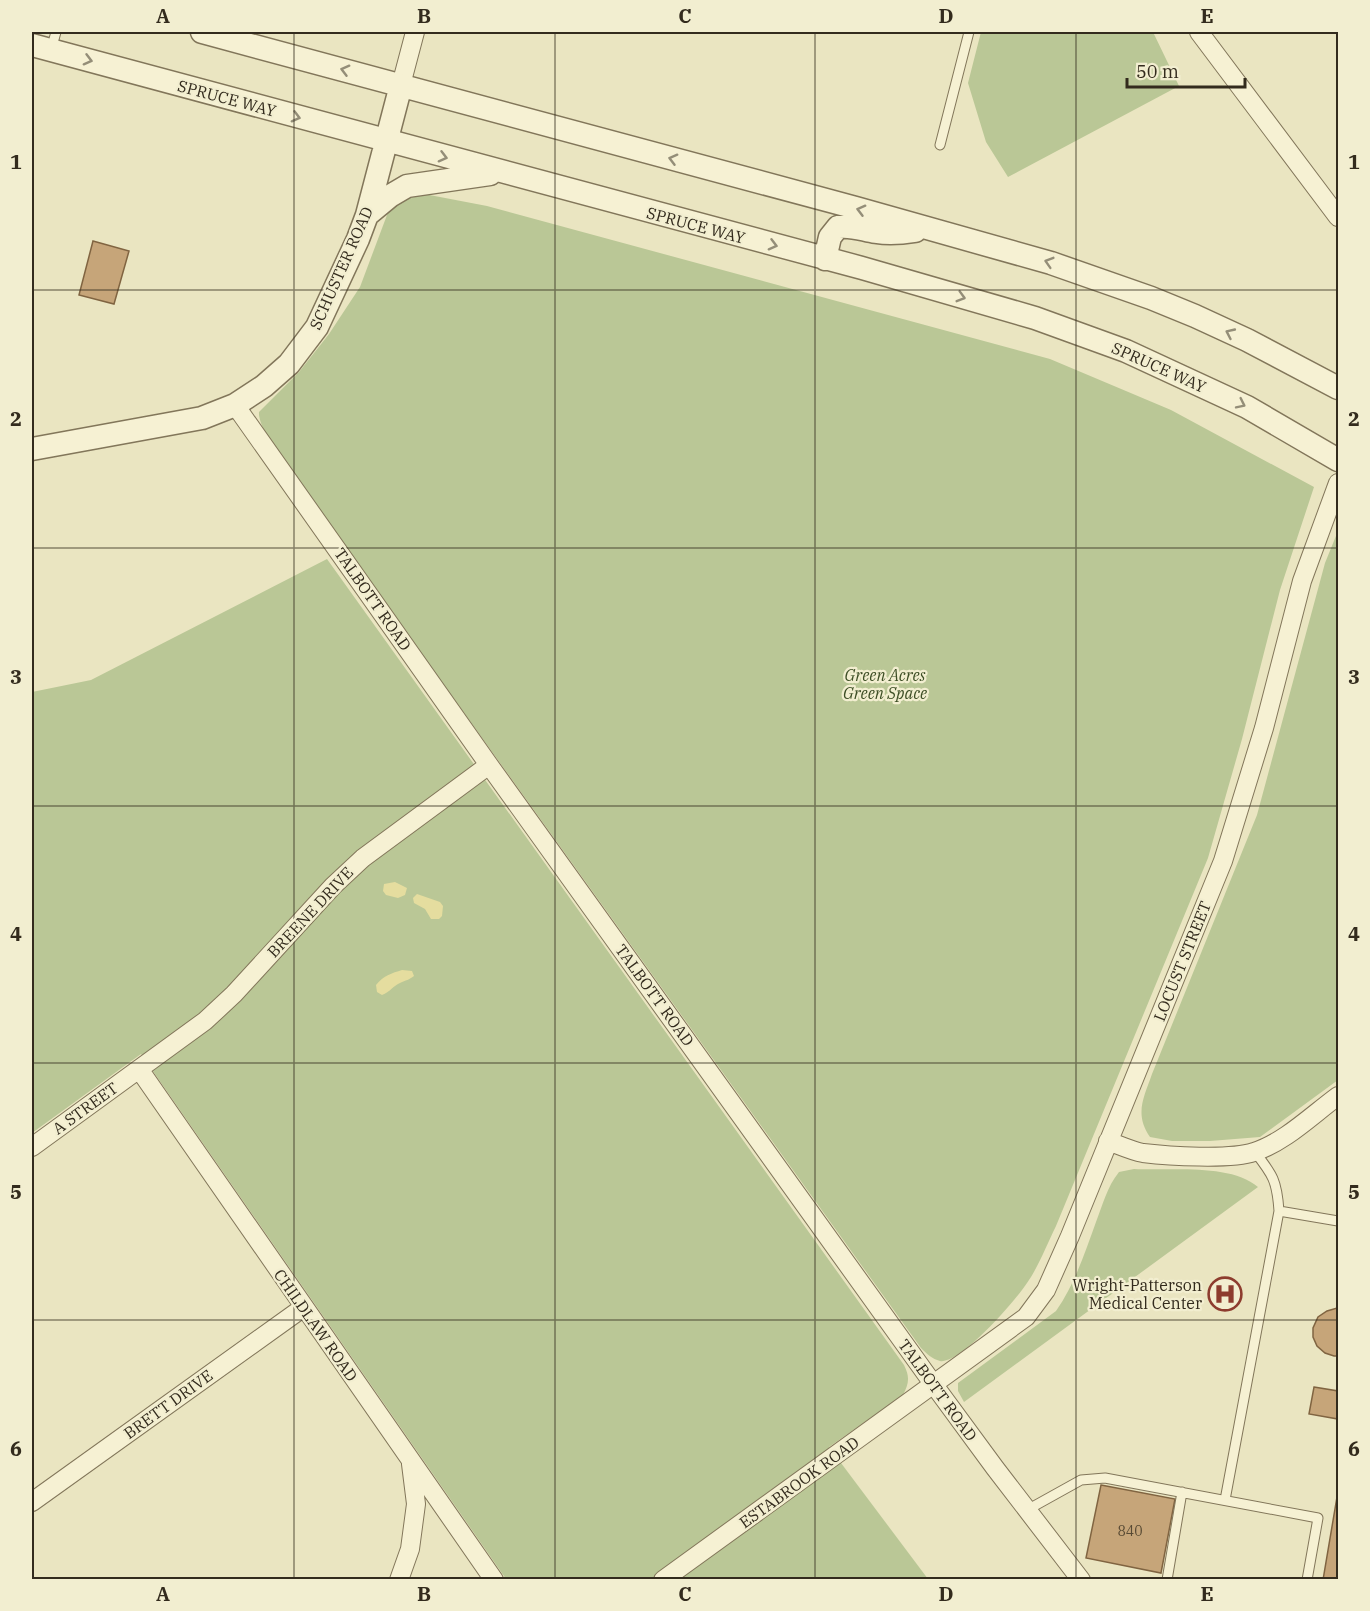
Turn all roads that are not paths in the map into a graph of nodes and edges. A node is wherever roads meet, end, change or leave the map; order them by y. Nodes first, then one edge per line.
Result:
1 (202, 32) edge
2 (416, 32) edge
3 (969, 32) edge
4 (1198, 32) edge
5 (46, 42) edge
6 (401, 85) junction
7 (387, 141) junction
8 (940, 145) dead end
9 (500, 172) junction
10 (367, 215) junction
11 (1338, 217) edge
12 (931, 229) junction
13 (825, 259) junction
14 (1338, 388) edge
15 (235, 405) junction
16 (32, 449) edge
17 (1338, 460) edge
18 (1338, 483) edge
19 (489, 765) junction
20 (139, 1069) junction
21 (1338, 1096) edge
22 (1108, 1141) junction
23 (32, 1147) edge
24 (1255, 1152) junction
25 (1279, 1211) junction
26 (1338, 1221) edge
27 (304, 1307) junction
28 (934, 1385) junction
29 (411, 1461) junction
30 (1182, 1492) junction
31 (1225, 1500) junction
32 (32, 1502) edge
33 (1027, 1509) junction
34 (399, 1580) edge
35 (494, 1580) edge
36 (663, 1580) edge
37 (1082, 1580) edge
38 (1167, 1580) edge
39 (1307, 1580) edge

6 -> 1 street
2 - 6 street
3 - 8 lane
4 - 11 street
5 -> 7 street, SPRUCE WAY
6 - 7 street, SCHUSTER ROAD
12 -> 6 street
7 -> 9 street, SPRUCE WAY
7 - 10 street, SCHUSTER ROAD
9 - 10 street
9 -> 13 street, SPRUCE WAY
10 - 15 street, SCHUSTER ROAD
12 - 13 street
14 -> 12 street
13 -> 17 street, SPRUCE WAY
15 - 16 street, SCHUSTER ROAD
15 - 19 street, TALBOTT ROAD
18 - 22 street, LOCUST STREET
19 - 20 street, BREENE DRIVE
19 - 28 street, TALBOTT ROAD
20 - 23 street, A STREET
20 - 27 street, CHILDLAW ROAD
21 - 24 street
22 - 24 street
22 - 28 street, LOCUST STREET
24 - 25 lane
25 - 26 lane
25 - 31 lane
27 - 29 street, CHILDLAW ROAD
27 - 32 street, BRETT DRIVE
28 - 33 street, TALBOTT ROAD
28 - 36 street, ESTABROOK ROAD
29 - 34 street
29 - 35 street, CHILDLAW ROAD
30 - 31 lane
30 - 33 lane
30 - 38 lane
31 - 39 lane
33 - 37 street, TALBOTT ROAD

